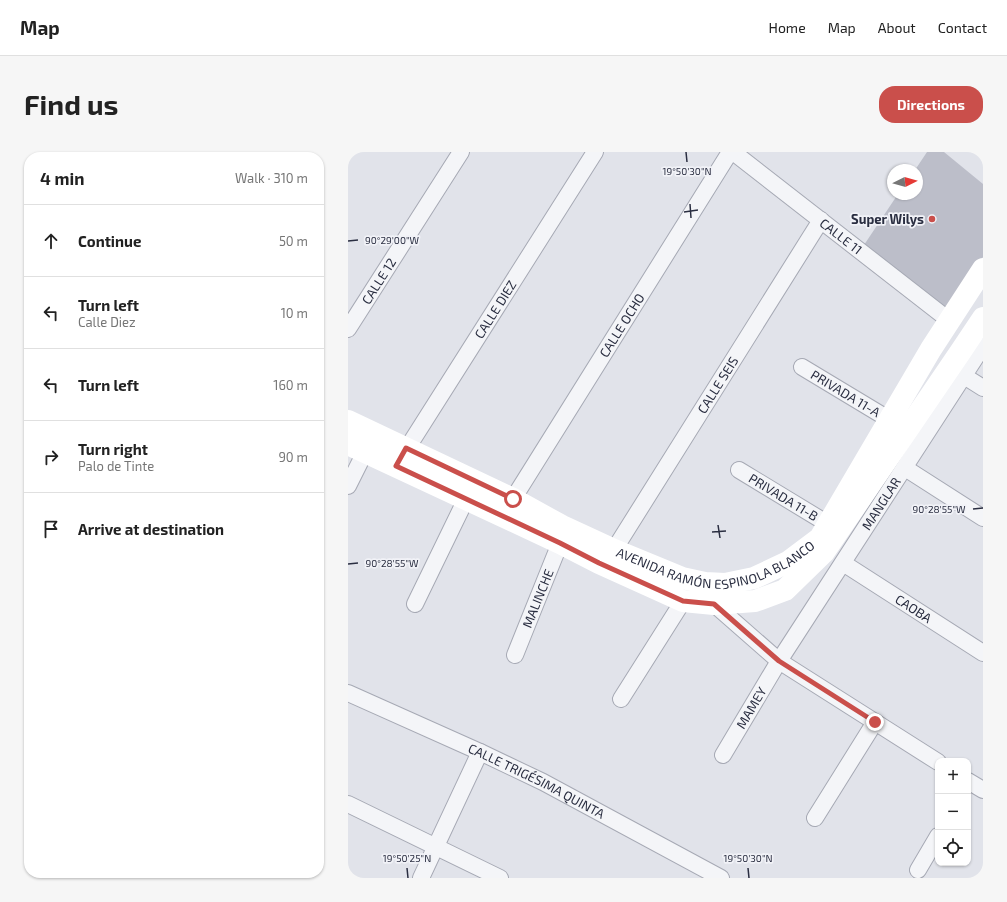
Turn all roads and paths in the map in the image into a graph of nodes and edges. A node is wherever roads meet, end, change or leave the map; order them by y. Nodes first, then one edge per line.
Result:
1 (460, 152) edge
2 (595, 152) edge
3 (732, 152) edge
4 (820, 220) junction
5 (983, 269) edge
6 (983, 318) edge
7 (348, 329) edge
8 (944, 329) junction
9 (983, 346) edge
10 (962, 351) junction
11 (802, 367) dead end
12 (964, 376) junction
13 (983, 388) edge
14 (890, 420) junction
15 (348, 421) edge
16 (357, 448) edge
17 (401, 457) junction
18 (905, 468) junction
19 (739, 470) dead end
20 (348, 486) edge
21 (466, 499) junction
22 (513, 499) junction
23 (983, 518) edge
24 (828, 524) junction
25 (560, 543) junction
26 (614, 550) junction
27 (843, 563) junction
28 (683, 601) junction
29 (415, 604) dead end
30 (714, 604) junction
31 (983, 653) edge
32 (515, 654) dead end
33 (779, 661) junction
34 (348, 693) edge
35 (621, 699) dead end
36 (875, 722) junction
37 (480, 752) junction
38 (723, 755) dead end
39 (935, 760) edge
40 (348, 804) edge
41 (815, 818) dead end
42 (935, 841) edge
43 (436, 846) junction
44 (918, 870) dead end
45 (716, 877) edge
46 (421, 878) edge
47 (500, 878) edge

1 - 7 street, CALLE 12
2 - 17 street, CALLE DIEZ
3 - 4 street, CALLE 11
3 - 22 street, CALLE OCHO
4 - 8 street, CALLE 11
4 - 26 street, CALLE SEIS
5 - 8 main road, AVENIDA RAMÓN ESPINOLA BLANCO
6 - 10 main road, AVENIDA RAMÓN ESPINOLA BLANCO
8 - 10 main road
8 - 14 main road, AVENIDA RAMÓN ESPINOLA BLANCO
9 - 12 street, MANGLAR
10 - 30 main road, AVENIDA RAMÓN ESPINOLA BLANCO
11 - 14 street, PRIVADA 11-A
12 - 13 street
12 - 18 street, MANGLAR
14 - 24 main road, AVENIDA RAMÓN ESPINOLA BLANCO
15 - 17 main road, AVENIDA RAMÓN ESPINOLA BLANCO
16 - 17 main road, AVENIDA RAMÓN ESPINOLA BLANCO
16 - 20 street
17 - 21 main road, AVENIDA RAMÓN ESPINOLA BLANCO
17 - 22 main road, AVENIDA RAMÓN ESPINOLA BLANCO
18 - 23 street
18 - 27 street, MANGLAR
19 - 24 street, PRIVADA 11-B
21 - 25 main road, AVENIDA RAMÓN ESPINOLA BLANCO
21 - 29 street
22 - 26 main road, AVENIDA RAMÓN ESPINOLA BLANCO
24 - 26 main road, AVENIDA RAMÓN ESPINOLA BLANCO
25 - 28 main road, AVENIDA RAMÓN ESPINOLA BLANCO
25 - 32 street, MALINCHE
27 - 31 street, CAOBA
27 - 33 street, MANGLAR
28 - 30 main road, AVENIDA RAMÓN ESPINOLA BLANCO
28 - 35 street
30 - 33 street
33 - 36 street
33 - 38 street, MAMEY
34 - 37 street, CALLE TRIGÉSIMA QUINTA
36 - 39 street
36 - 41 street
37 - 43 street
37 - 45 street, CALLE TRIGÉSIMA QUINTA
40 - 43 street
42 - 44 street
43 - 46 street
43 - 47 street

